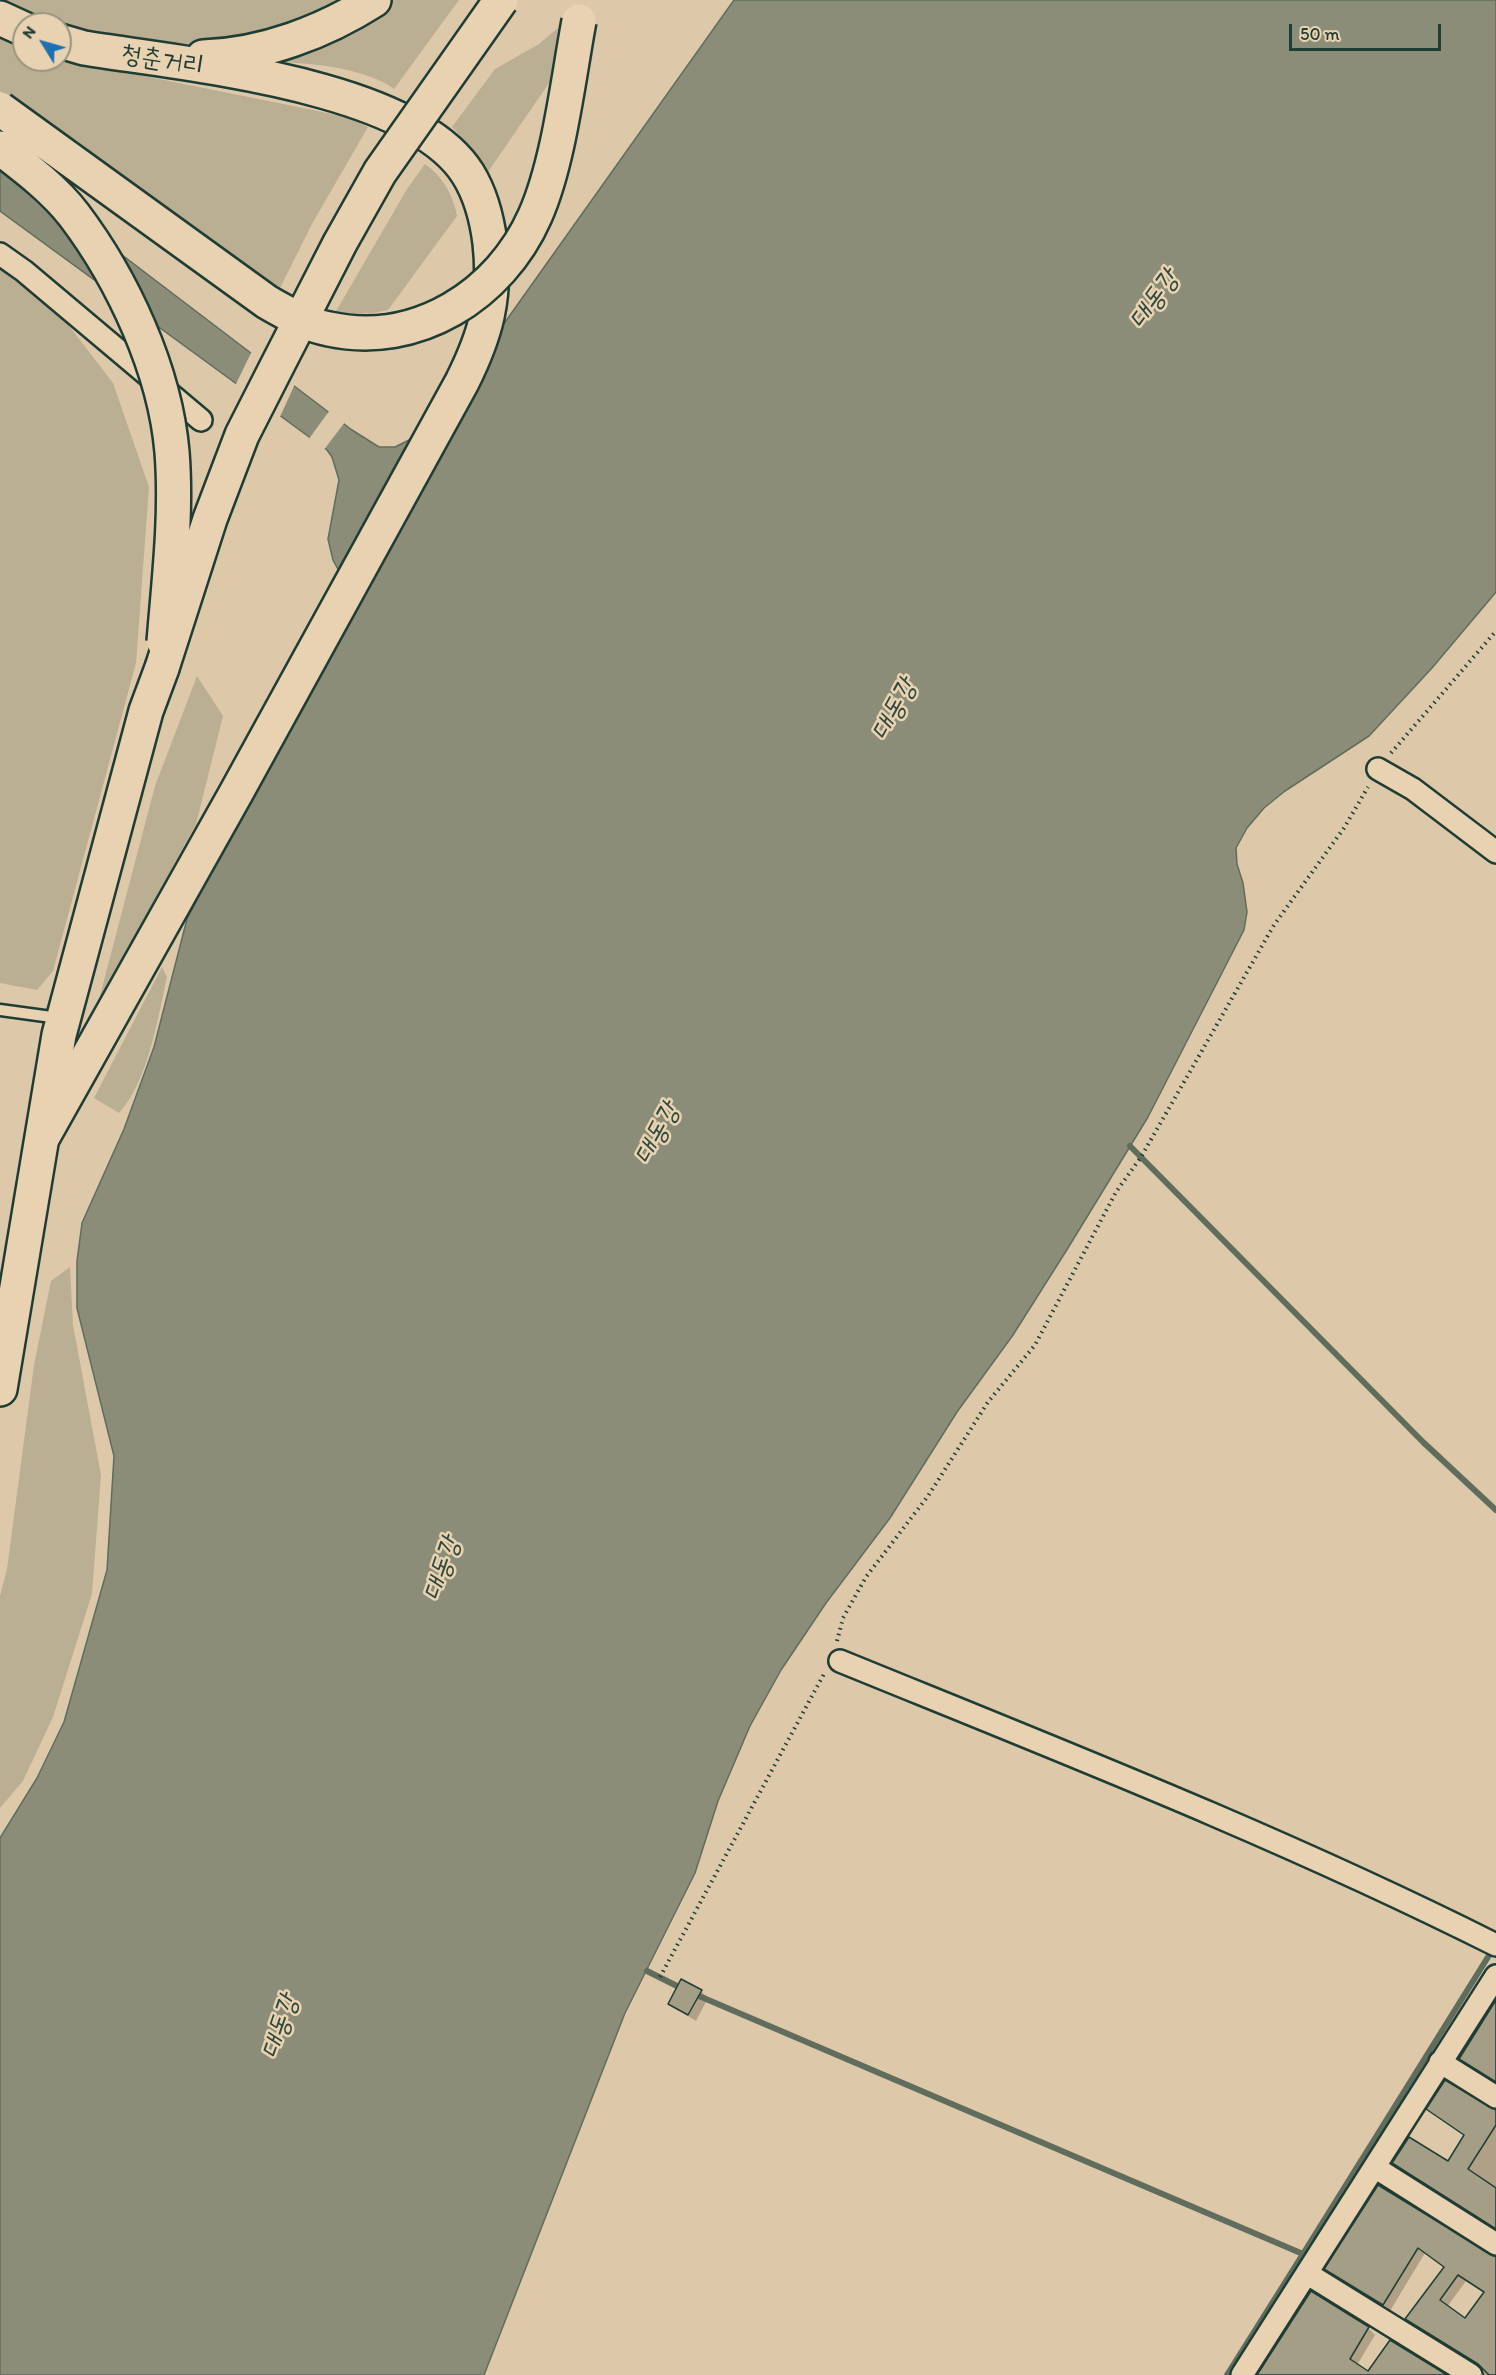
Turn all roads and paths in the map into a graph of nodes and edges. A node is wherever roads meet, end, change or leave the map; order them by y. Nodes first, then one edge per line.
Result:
1 (374, 0) edge
2 (501, 0) edge
3 (583, 0) edge
4 (72, 43) edge
5 (151, 59) junction
6 (0, 109) edge
7 (0, 148) edge
8 (0, 254) edge
9 (201, 420) dead end
10 (1496, 631) edge
11 (162, 668) junction
12 (1378, 769) junction
13 (1496, 852) edge
14 (0, 1010) edge
15 (61, 1027) junction
16 (43, 1136) junction
17 (1, 1374) edge
18 (835, 1665) junction
19 (1496, 1945) edge
20 (1496, 1976) edge
21 (660, 1977) dead end
22 (1440, 2062) junction
23 (1496, 2097) edge
24 (1376, 2168) junction
25 (1496, 2244) edge
26 (1308, 2274) junction
27 (1242, 2375) edge
28 (1471, 2375) edge

1 - 5 main road
2 - 11 main road, bridge
3 - 6 main road, bridge
4 - 5 main road, 청춘거리
5 - 16 main road, 청춘거리, bridge
7 - 11 main road, bridge
8 - 9 street
10 - 12 path
11 - 15 main road
12 - 13 street
12 - 18 path
14 - 15 lane
15 - 16 main road
16 - 17 main road
18 - 19 street
18 - 21 path
20 - 22 street
22 - 23 street
22 - 24 street
24 - 25 street
24 - 26 street
26 - 27 street
26 - 28 street

